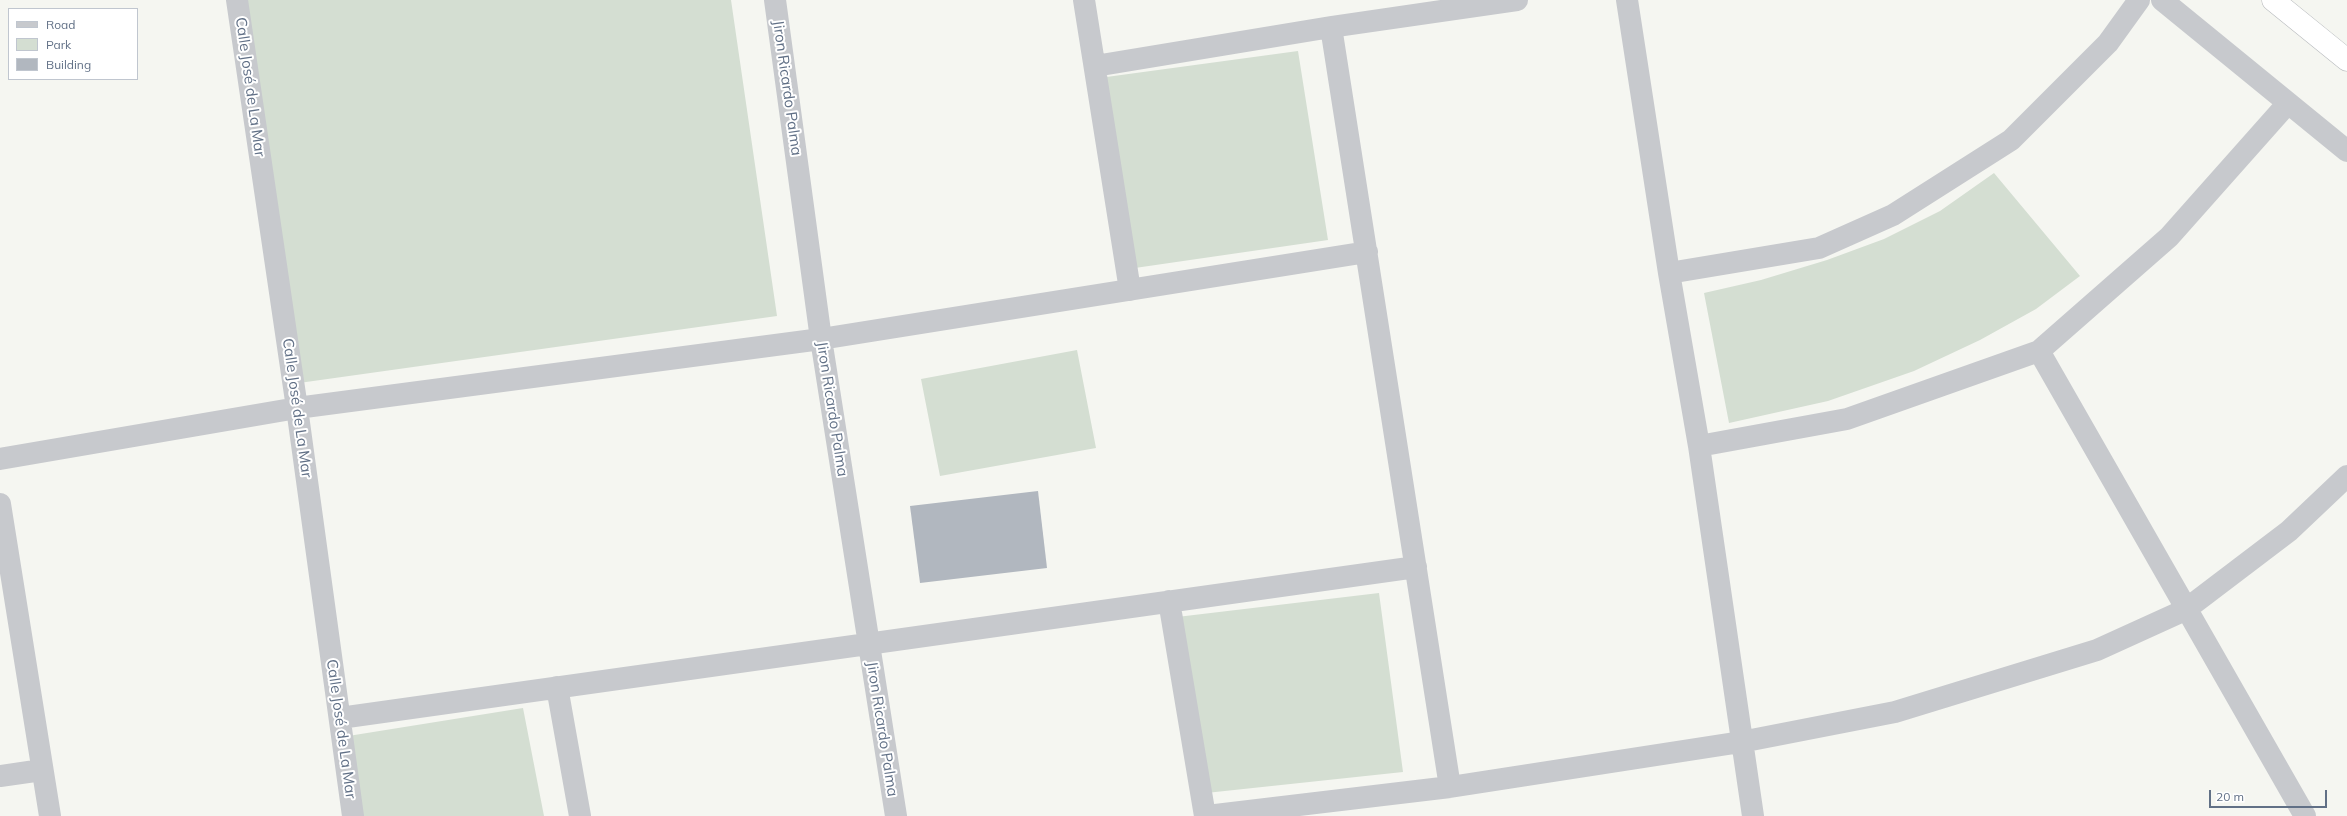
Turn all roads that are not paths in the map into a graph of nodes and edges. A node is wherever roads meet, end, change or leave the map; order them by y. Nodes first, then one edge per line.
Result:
1 (237, 0) edge
2 (775, 0) edge
3 (1084, 0) edge
4 (1518, 0) edge
5 (1627, 0) edge
6 (2140, 0) edge
7 (2162, 0) edge
8 (2273, 0) edge
9 (1331, 26) junction
10 (2347, 60) edge
11 (1095, 66) junction
12 (2288, 103) junction
13 (2347, 151) edge
14 (1367, 252) junction
15 (1669, 273) junction
16 (1130, 290) junction
17 (821, 339) junction
18 (2038, 351) junction
19 (297, 408) junction
20 (1699, 446) junction
21 (0, 459) edge
22 (2347, 476) edge
23 (0, 504) edge
24 (1416, 567) junction
25 (1169, 602) junction
26 (2185, 610) junction
27 (868, 644) junction
28 (557, 687) junction
29 (340, 718) junction
30 (1741, 742) junction
31 (42, 770) junction
32 (0, 776) edge
33 (1450, 787) junction
34 (50, 816) edge
35 (353, 816) edge
36 (580, 816) edge
37 (896, 816) edge
38 (1206, 816) edge
39 (1753, 816) edge
40 (2305, 816) edge

1 - 19 street, Calle José de La Mar
2 - 17 street, Jiron Ricardo Palma
3 - 11 street
4 - 9 street
5 - 15 street
6 - 15 street
7 - 12 street
8 - 10 highway
9 - 11 street
9 - 14 street
11 - 16 street
12 - 13 street
12 - 18 street
14 - 16 street
14 - 24 street
15 - 20 street
16 - 17 street
17 - 19 street
17 - 27 street, Jiron Ricardo Palma
18 - 20 street
18 - 26 street
19 - 21 street
19 - 29 street, Calle José de La Mar
20 - 30 street
22 - 26 street
23 - 31 street
24 - 25 street
24 - 33 street
25 - 27 street
25 - 38 street
26 - 30 street
26 - 40 street
27 - 28 street
27 - 37 street, Jiron Ricardo Palma
28 - 29 street
28 - 36 street
29 - 35 street, Calle José de La Mar
30 - 33 street
30 - 39 street
31 - 32 street
31 - 34 street
33 - 38 street

